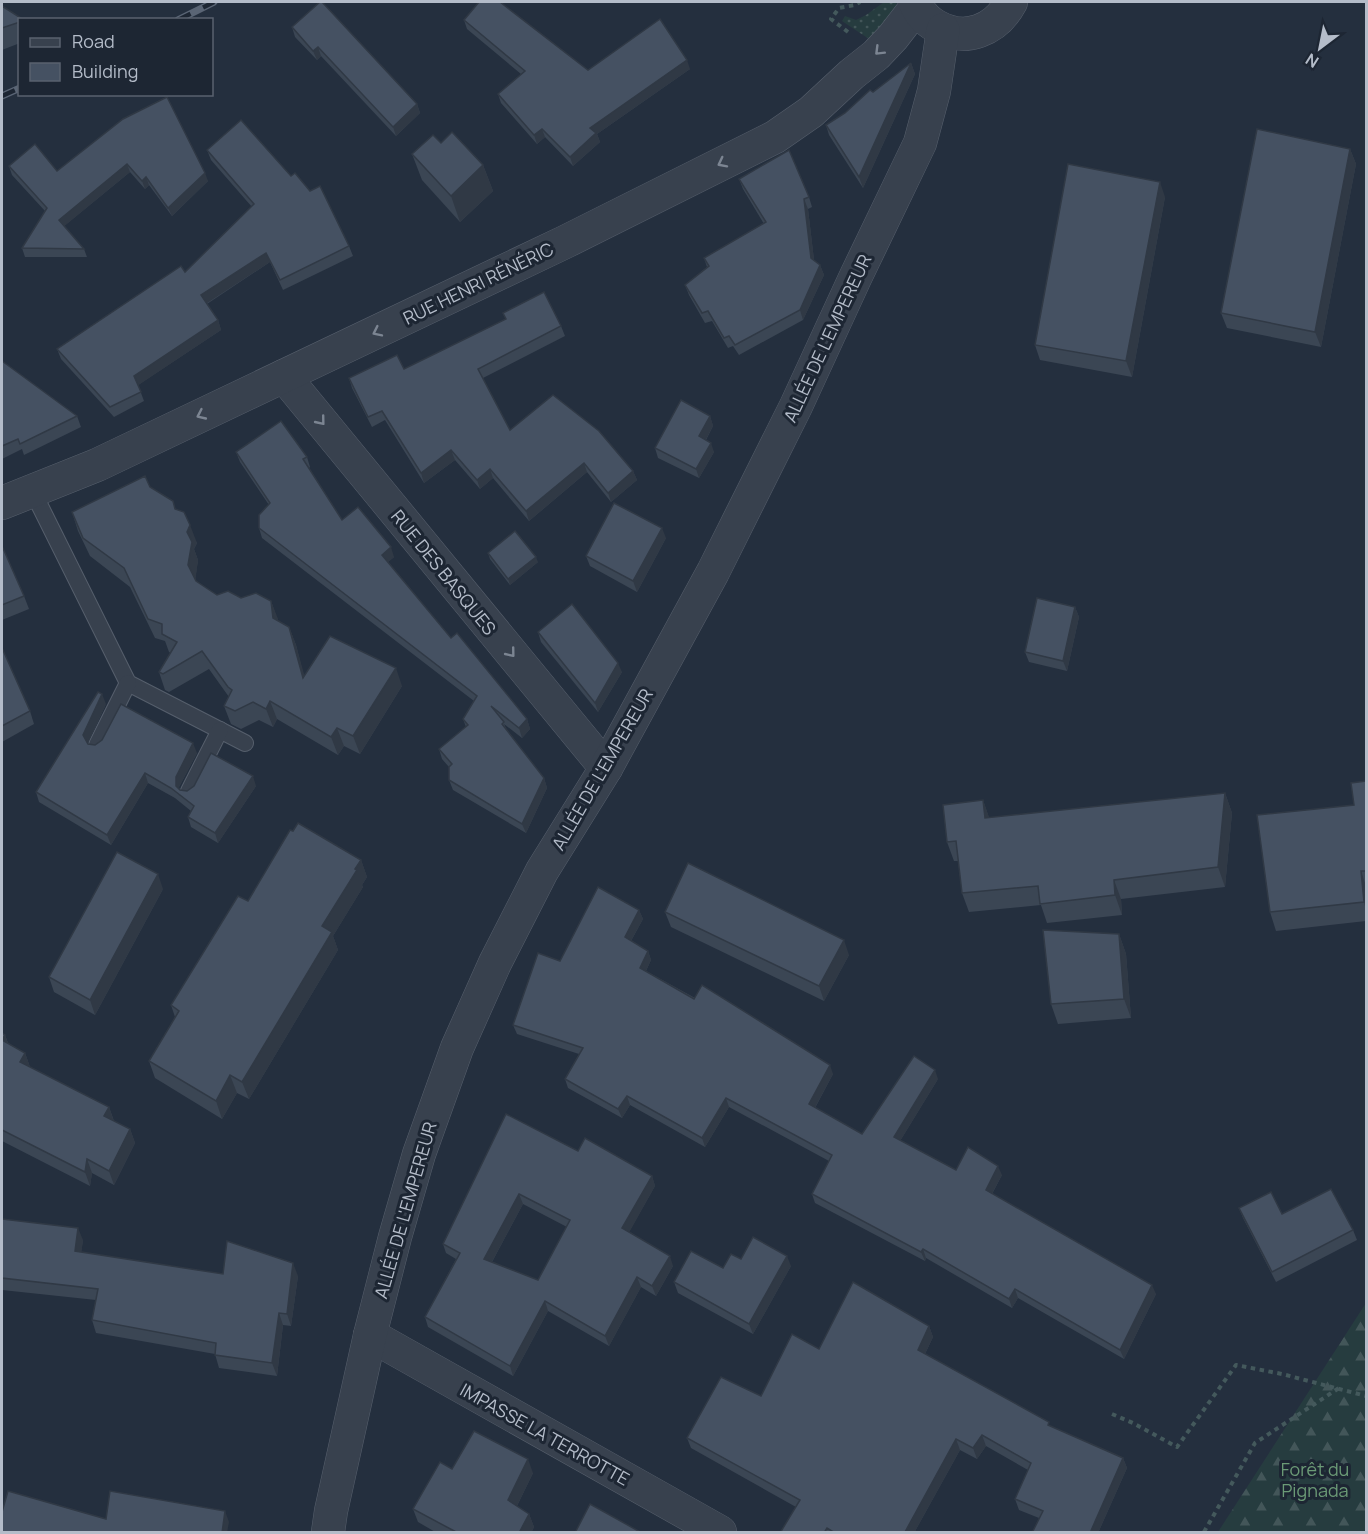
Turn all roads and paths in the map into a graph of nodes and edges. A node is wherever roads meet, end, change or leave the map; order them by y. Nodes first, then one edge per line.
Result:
1 (860, 2) edge
2 (1011, 2) edge
3 (916, 4) edge
4 (943, 30) junction
5 (853, 35) dead end
6 (284, 376) junction
7 (32, 490) junction
8 (2, 503) edge
9 (128, 683) junction
10 (220, 730) junction
11 (245, 743) dead end
12 (97, 744) edge
13 (606, 768) junction
14 (189, 791) edge
15 (370, 1335) junction
16 (1339, 1388) junction
17 (1366, 1396) edge
18 (1112, 1414) dead end
19 (328, 1533) edge
20 (720, 1533) edge
21 (1204, 1533) edge

1 - 5 path
2 - 4 street
3 - 4 street
3 -> 6 street, RUE HENRI RÉNÉRIC
4 - 13 street, ALLÉE DE L'EMPEREUR
6 -> 7 street, RUE HENRI RÉNÉRIC
6 -> 13 street, RUE DES BASQUES
7 - 8 street, RUE HENRI RÉNÉRIC
7 - 9 lane
9 - 10 lane
9 - 12 lane
10 - 11 lane
10 - 14 lane
13 - 15 street, ALLÉE DE L'EMPEREUR
15 - 19 street, ALLÉE DE L'EMPEREUR
15 - 20 street, IMPASSE LA TERROTTE
16 - 17 path
16 - 18 path
16 - 21 path

